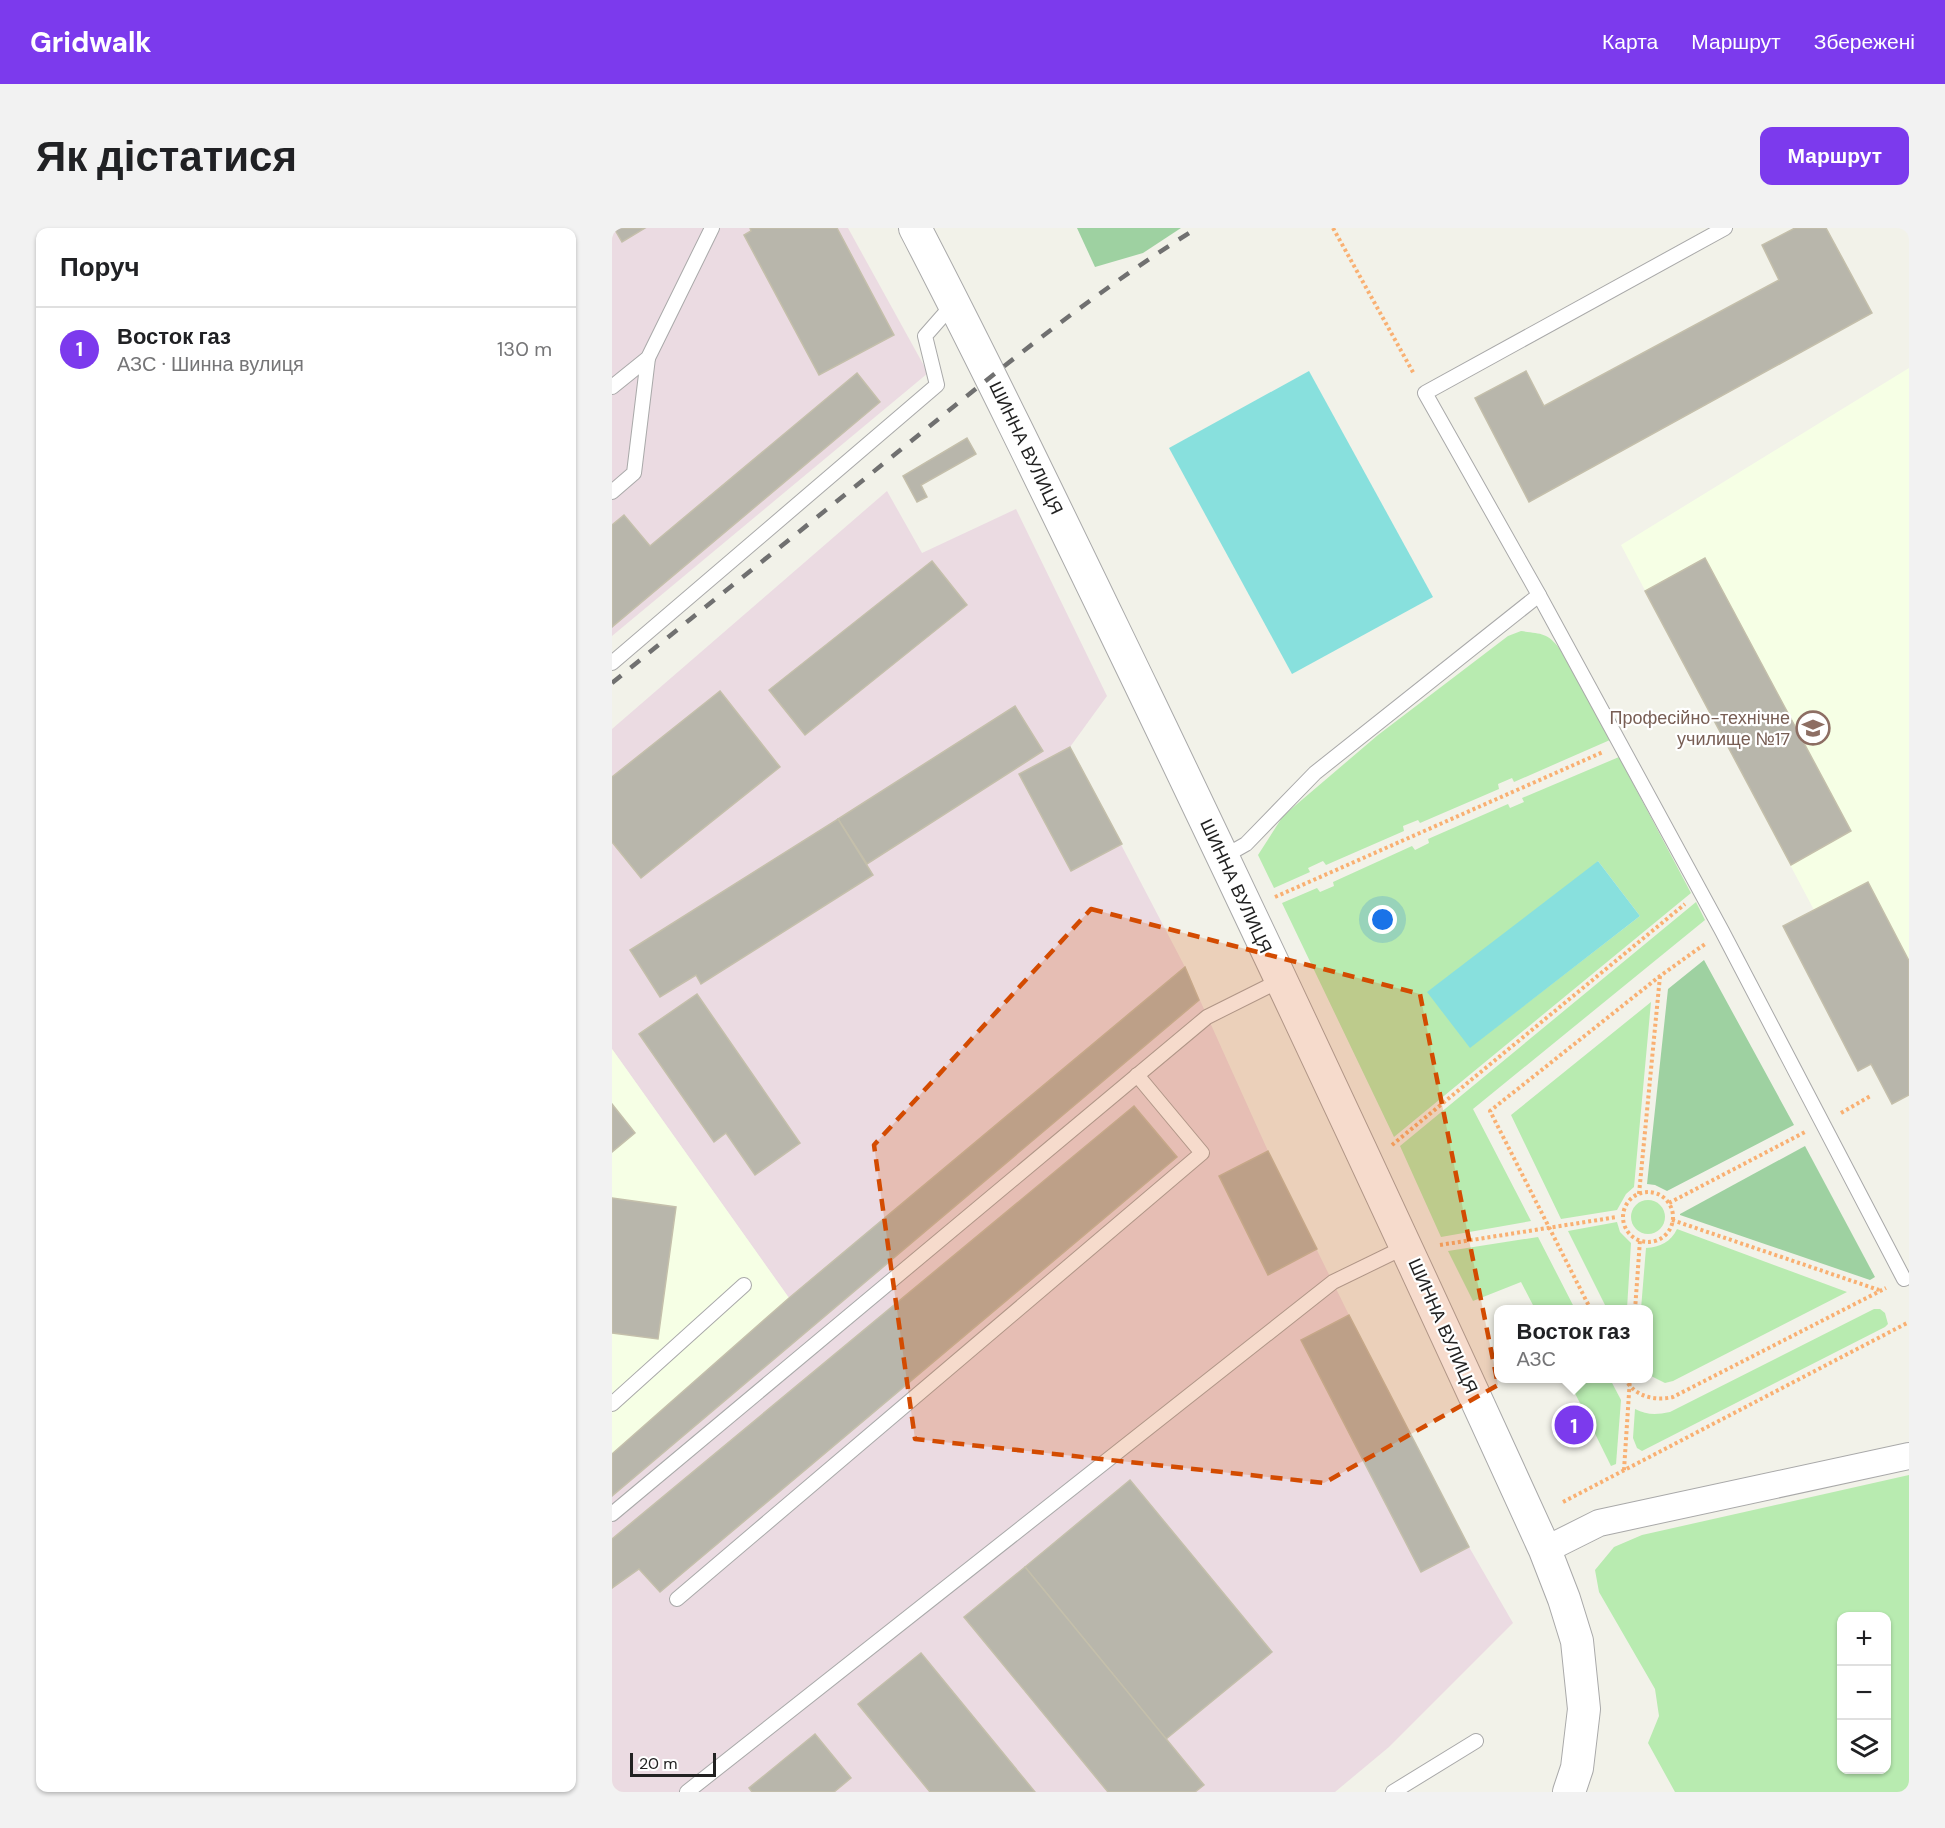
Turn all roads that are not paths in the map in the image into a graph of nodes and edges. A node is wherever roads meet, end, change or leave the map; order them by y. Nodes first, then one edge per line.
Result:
1 (712, 228) edge
2 (915, 228) edge
3 (1725, 228) edge
4 (954, 303) junction
5 (648, 358) junction
6 (612, 387) edge
7 (612, 492) edge
8 (1539, 595) junction
9 (612, 663) edge
10 (1223, 857) junction
11 (1281, 980) junction
12 (1137, 1075) junction
13 (1407, 1246) junction
14 (1904, 1279) road end
15 (744, 1286) dead end
16 (612, 1404) edge
17 (1909, 1456) edge
18 (612, 1514) edge
19 (1545, 1550) junction
20 (677, 1599) dead end
21 (1476, 1741) dead end
22 (687, 1792) edge
23 (1393, 1792) edge
24 (1569, 1792) edge

1 - 5 lane
2 - 4 street, ШИННА ВУЛИЦЯ
3 - 8 lane
4 - 9 lane
4 - 10 street, ШИННА ВУЛИЦЯ
5 - 6 lane
5 - 7 lane
8 - 10 lane
8 - 14 lane
10 - 11 street, ШИННА ВУЛИЦЯ
11 - 12 lane
11 - 13 street, ШИННА ВУЛИЦЯ
12 - 18 lane
12 - 20 lane
13 - 19 street, ШИННА ВУЛИЦЯ
13 - 22 lane
15 - 16 lane
17 - 19 street
19 - 24 street, ШИННА ВУЛИЦЯ
21 - 23 lane

